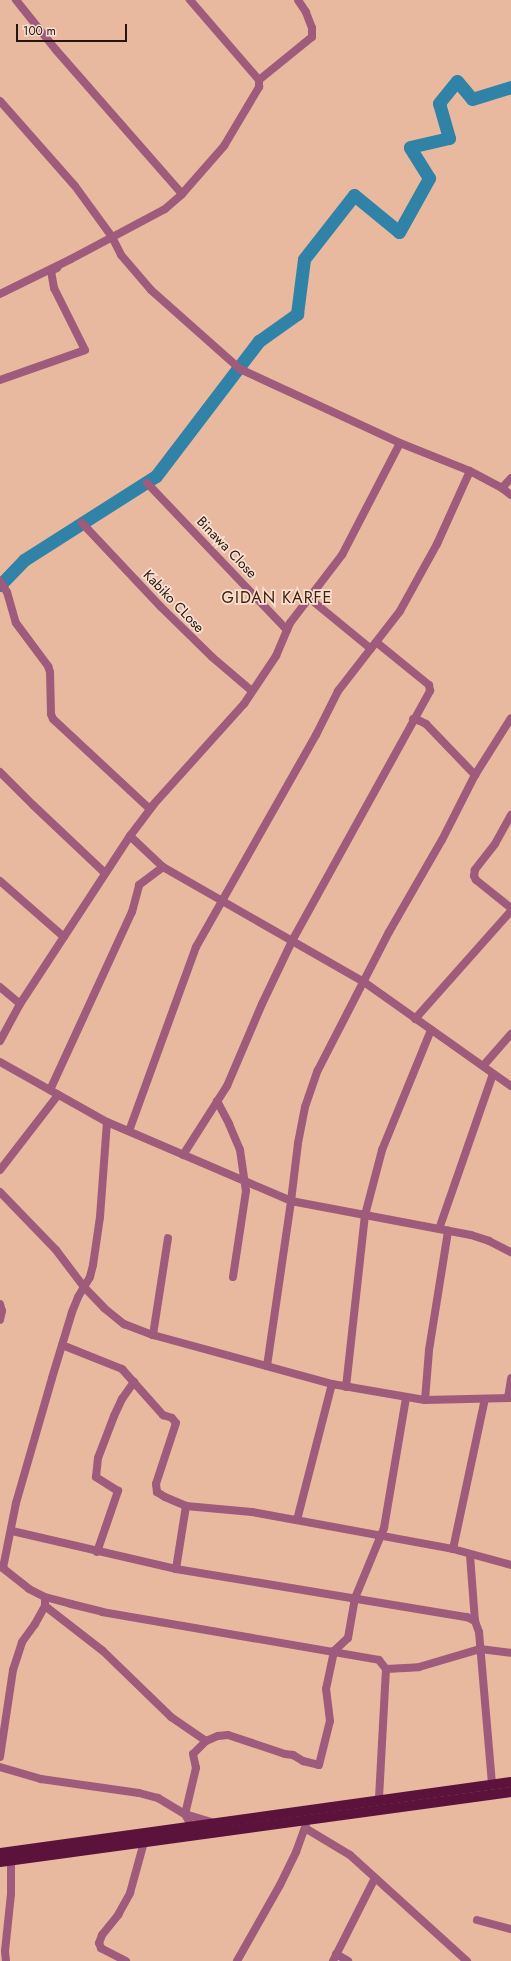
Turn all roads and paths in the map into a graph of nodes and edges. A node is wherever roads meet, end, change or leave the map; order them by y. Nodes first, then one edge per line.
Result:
1 (16, 0) edge
2 (190, 0) edge
3 (298, 0) edge
4 (259, 80) junction
5 (0, 101) edge
6 (182, 194) junction
7 (112, 237) junction
8 (71, 259) junction
9 (0, 294) edge
10 (0, 380) edge
11 (400, 443) junction
12 (470, 471) junction
13 (511, 478) edge
14 (147, 483) dead end
15 (502, 488) junction
16 (511, 495) edge
17 (82, 523) dead end
18 (0, 581) edge
19 (309, 598) junction
20 (287, 630) junction
21 (374, 646) junction
22 (252, 691) junction
23 (511, 718) edge
24 (413, 719) junction
25 (0, 772) edge
26 (475, 775) junction
27 (150, 809) junction
28 (511, 815) edge
29 (130, 836) junction
30 (163, 867) junction
31 (105, 873) junction
32 (0, 880) edge
33 (221, 902) junction
34 (511, 910) edge
35 (64, 937) junction
36 (292, 941) junction
37 (364, 982) junction
38 (0, 987) edge
39 (20, 1004) junction
40 (415, 1019) junction
41 (431, 1030) junction
42 (511, 1034) edge
43 (0, 1041) edge
44 (0, 1062) edge
45 (483, 1066) junction
46 (493, 1074) junction
47 (511, 1086) edge
48 (50, 1090) junction
49 (58, 1095) junction
50 (217, 1101) junction
51 (107, 1122) junction
52 (128, 1131) junction
53 (183, 1154) junction
54 (0, 1170) edge
55 (244, 1182) junction
56 (0, 1192) edge
57 (291, 1201) junction
58 (365, 1215) junction
59 (439, 1229) junction
60 (448, 1231) junction
61 (168, 1238) dead end
62 (510, 1249) edge
63 (234, 1277) dead end
64 (84, 1287) junction
65 (0, 1304) edge
66 (0, 1320) edge
67 (152, 1335) junction
68 (62, 1345) junction
69 (267, 1366) junction
70 (511, 1378) edge
71 (134, 1382) junction
72 (332, 1384) junction
73 (346, 1387) junction
74 (406, 1398) junction
75 (510, 1398) edge
76 (485, 1399) junction
77 (425, 1400) junction
78 (186, 1506) junction
79 (297, 1520) junction
80 (12, 1531) junction
81 (380, 1535) junction
82 (453, 1549) junction
83 (97, 1552) junction
84 (470, 1554) junction
85 (511, 1565) edge
86 (1, 1567) edge
87 (176, 1569) junction
88 (45, 1597) junction
89 (355, 1598) junction
90 (45, 1606) junction
91 (474, 1621) junction
92 (480, 1649) junction
93 (334, 1651) junction
94 (511, 1653) edge
95 (386, 1669) junction
96 (206, 1741) junction
97 (0, 1757) edge
98 (0, 1767) edge
99 (511, 1782) edge
100 (492, 1784) junction
101 (511, 1792) edge
102 (379, 1800) junction
103 (185, 1814) junction
104 (216, 1823) junction
105 (306, 1824) junction
106 (192, 1827) junction
107 (144, 1842) junction
108 (0, 1852) edge
109 (11, 1861) junction
110 (0, 1862) edge
111 (375, 1878) junction
112 (477, 1920) dead end
113 (511, 1929) edge
114 (335, 1958) edge
115 (6, 1961) edge
116 (126, 1961) edge
117 (237, 1961) edge
118 (348, 1961) edge
119 (467, 1961) edge

1 - 6 street
2 - 4 street
3 - 4 street
4 - 6 street
5 - 7 street
6 - 7 street
7 - 8 street
7 - 11 street
8 - 9 street
8 - 10 street
11 - 12 street
11 - 19 street
12 - 15 street
12 - 21 street
13 - 15 street
14 - 20 street, Binawa Close
15 - 16 street
17 - 22 street, Kabiko CLose
18 - 27 street
19 - 20 street
19 - 21 street
20 - 22 street
21 - 24 street
21 - 33 street
22 - 27 street
23 - 26 street
24 - 26 street
24 - 36 street
25 - 31 street
26 - 37 street
27 - 29 street
28 - 34 street
29 - 30 street
29 - 31 street
30 - 33 street
30 - 48 street
31 - 35 street
32 - 35 street
33 - 36 street
33 - 52 street
34 - 40 street
35 - 39 street
36 - 37 street
36 - 50 street
37 - 40 street
37 - 57 street
38 - 39 street
39 - 43 street
40 - 41 street
41 - 45 street
41 - 58 street
42 - 45 street
44 - 48 street
45 - 46 street
46 - 47 street
46 - 59 street
48 - 49 street
49 - 51 street
49 - 54 street
50 - 53 street
50 - 55 street
51 - 52 street
51 - 64 street
52 - 53 street
53 - 55 street
55 - 57 street
55 - 63 street
56 - 64 street
57 - 58 street
57 - 69 street
58 - 59 street
58 - 73 street
59 - 60 street
60 - 62 street
60 - 77 street
61 - 67 street
64 - 67 street
64 - 68 street
65 - 66 street
67 - 69 street
68 - 71 street
68 - 80 street
69 - 72 street
70 - 75 street
71 - 78 street
71 - 83 street
72 - 73 street
72 - 79 street
73 - 74 street
74 - 77 street
74 - 81 street
75 - 76 street
76 - 77 street
76 - 82 street
78 - 79 street
78 - 87 street
79 - 81 street
80 - 83 street
80 - 86 street
81 - 82 street
81 - 89 street
82 - 84 street
83 - 87 street
84 - 85 street
84 - 91 street
86 - 88 street
87 - 89 street
88 - 90 street
88 - 93 street
89 - 91 street
89 - 93 street
90 - 96 street
90 - 97 street
91 - 92 street
92 - 94 street
92 - 95 street
92 - 100 street
93 - 95 street
93 - 96 street
95 - 102 street
96 - 103 street
98 - 103 street
99 - 100 main road
100 - 102 main road
101 - 105 main road
102 - 104 main road
103 - 104 street
103 - 106 street
104 - 106 main road
105 - 107 main road
105 - 111 street
105 - 117 street
106 - 108 main road
107 - 109 main road
107 - 116 street
109 - 110 main road
109 - 115 street
111 - 114 street
111 - 119 street
112 - 113 street
114 - 118 street

